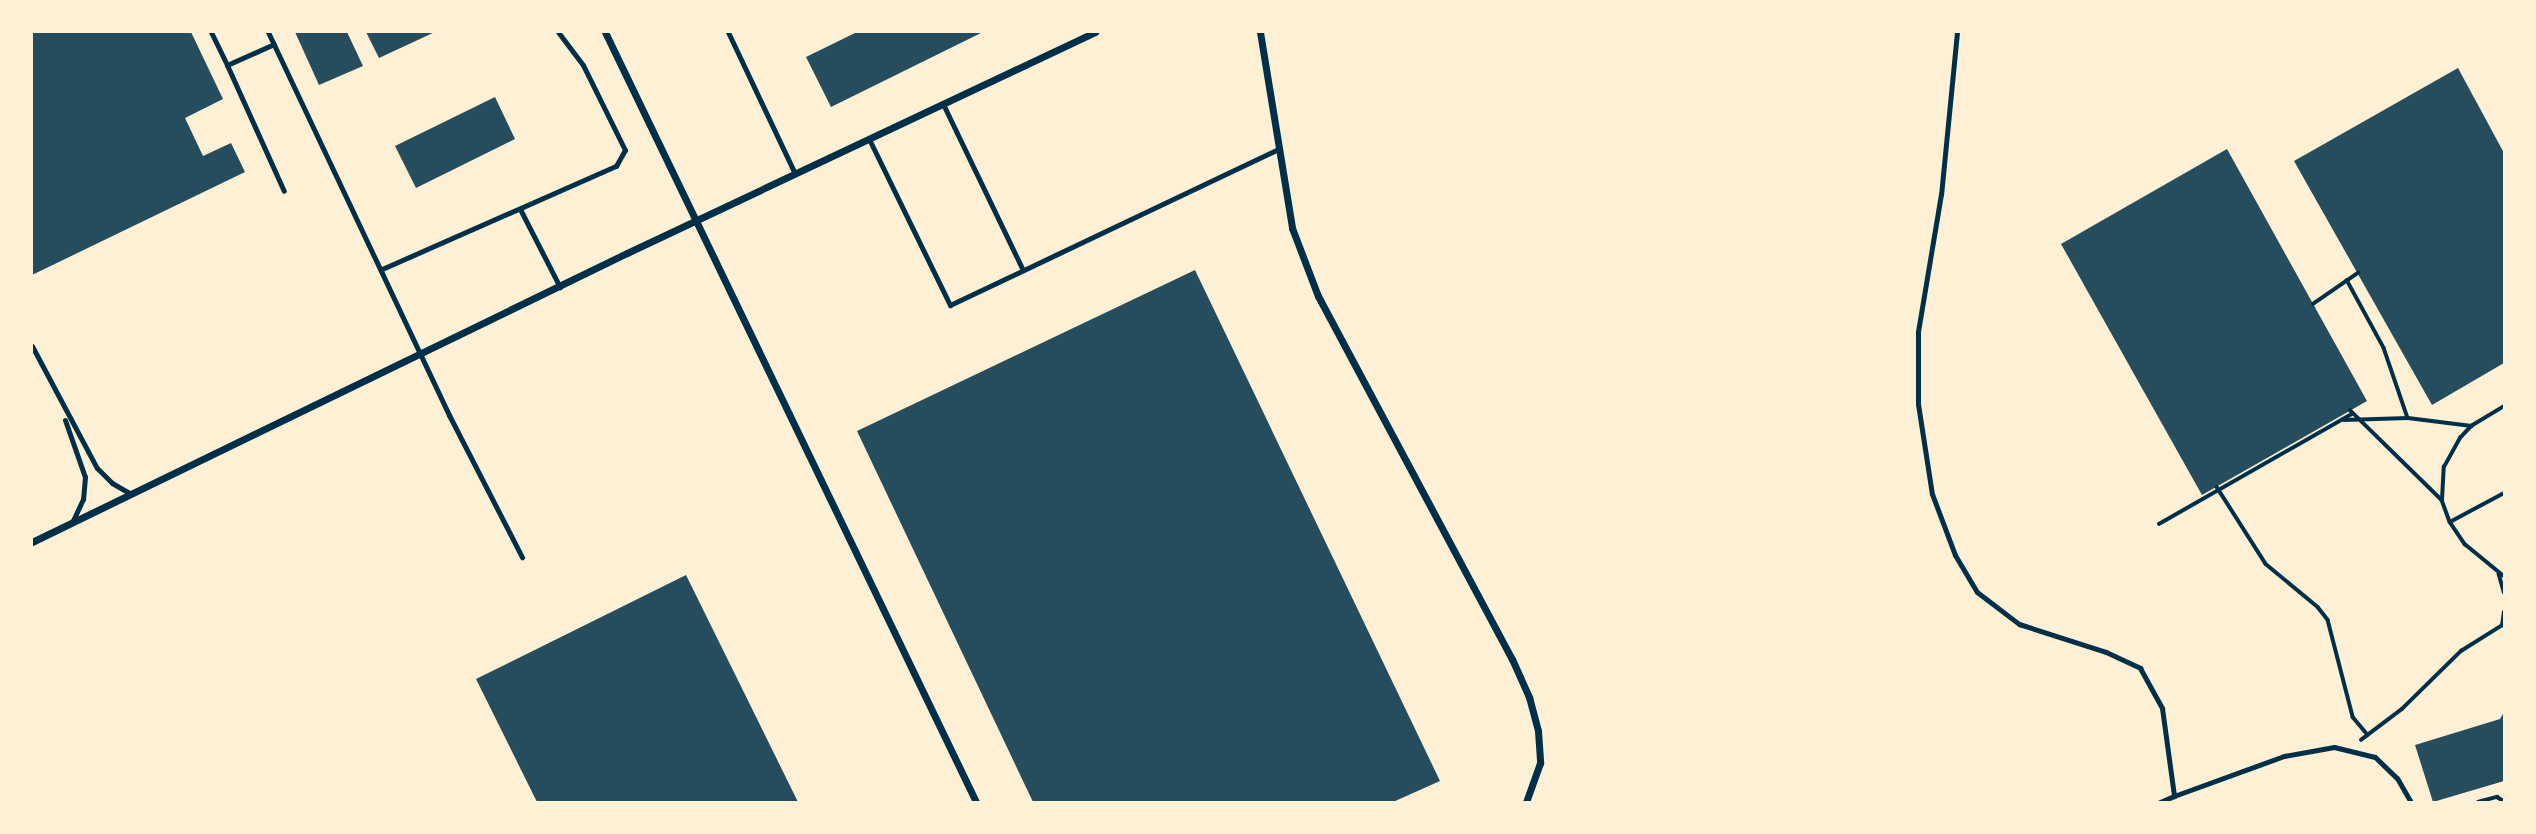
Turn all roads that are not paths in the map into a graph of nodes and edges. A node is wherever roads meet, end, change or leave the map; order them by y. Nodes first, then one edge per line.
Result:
1 (211, 32) edge
2 (268, 32) edge
3 (558, 32) edge
4 (605, 32) edge
5 (728, 32) edge
6 (1096, 32) edge
7 (1260, 32) edge
8 (1958, 32) edge
9 (274, 44) junction
10 (227, 65) junction
11 (943, 104) junction
12 (869, 139) junction
13 (1278, 149) junction
14 (795, 174) junction
15 (284, 191) dead end
16 (520, 209) junction
17 (696, 220) junction
18 (382, 269) junction
19 (1023, 270) junction
20 (559, 287) junction
21 (32, 346) edge
22 (422, 354) junction
23 (57, 398) junction
24 (131, 494) junction
25 (72, 523) junction
26 (32, 542) edge
27 (522, 556) dead end
28 (2174, 796) junction
29 (976, 803) edge
30 (1526, 803) edge
31 (2160, 803) edge
32 (2411, 803) edge

1 - 10 lane
2 - 9 lane
3 - 16 lane
4 - 17 street
5 - 14 lane
6 - 11 street
7 - 13 street
8 - 28 lane
9 - 10 lane
9 - 18 lane
10 - 15 lane
11 - 12 street
11 - 19 lane
12 - 14 street
12 - 19 lane
13 - 19 lane
13 - 30 street
14 - 17 street
16 - 18 lane
16 - 20 lane
17 - 20 street
17 - 29 street
18 - 22 lane
20 - 22 street
21 - 23 lane
22 - 24 street
22 - 27 lane
23 - 24 lane
23 - 25 lane
24 - 25 street
25 - 26 street
28 - 31 lane
28 - 32 lane

